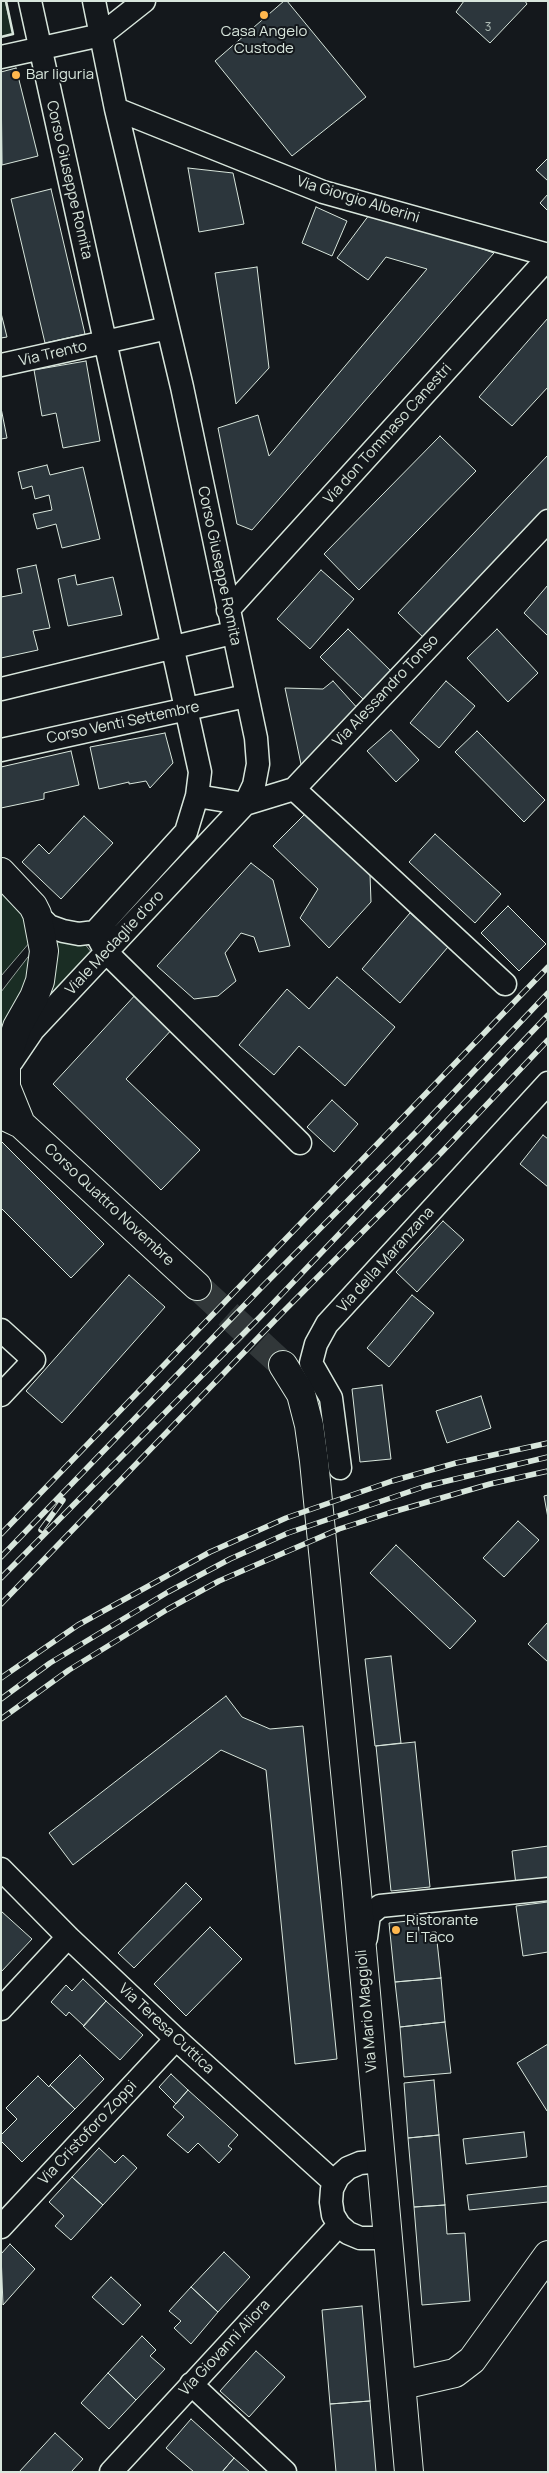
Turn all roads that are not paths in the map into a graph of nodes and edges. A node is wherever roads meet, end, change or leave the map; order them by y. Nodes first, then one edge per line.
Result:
1 (30, 1) edge
2 (94, 1) edge
3 (144, 1) edge
4 (101, 34) junction
5 (39, 48) junction
6 (1, 57) edge
7 (116, 109) junction
8 (548, 256) edge
9 (168, 328) junction
10 (106, 342) junction
11 (1, 366) edge
12 (548, 521) edge
13 (228, 610) junction
14 (232, 633) junction
15 (173, 648) junction
16 (1, 689) edge
17 (246, 696) junction
18 (188, 708) junction
19 (1, 750) edge
20 (294, 789) junction
21 (197, 796) junction
22 (245, 804) junction
23 (1, 872) edge
24 (37, 914) junction
25 (95, 932) junction
26 (106, 952) junction
27 (505, 984) dead end
28 (548, 1083) edge
29 (10, 1111) edge
30 (300, 1143) dead end
31 (197, 1286) tunnel mouth
32 (1, 1330) edge
33 (283, 1365) tunnel mouth
34 (1, 1395) edge
35 (340, 1468) dead end
36 (1, 1869) edge
37 (548, 1889) edge
38 (68, 1937) junction
39 (364, 1979) junction
40 (1, 2009) edge
41 (176, 2039) junction
42 (381, 2160) junction
43 (335, 2184) junction
44 (339, 2225) junction
45 (1, 2228) edge
46 (388, 2238) junction
47 (548, 2255) edge
48 (191, 2384) junction
49 (402, 2385) junction
50 (111, 2472) edge
51 (285, 2472) edge
52 (410, 2472) edge

1 - 5 street, Corso Giuseppe Romita
2 - 4 street, Corso Giuseppe Romita
3 - 4 street
4 - 5 street
4 - 7 street, Corso Giuseppe Romita
5 - 6 street
5 - 10 street, Corso Giuseppe Romita
7 - 8 street, Via Giorgio Alberini
7 - 9 street, Corso Giuseppe Romita
8 - 13 street, Via don Tommaso Canestri
9 - 10 street
9 - 13 street, Corso Giuseppe Romita
10 - 11 street, Via Trento
10 - 15 street, Corso Giuseppe Romita
12 - 20 street, Via Alessandro Tonso
13 - 14 street, Corso Giuseppe Romita
14 - 15 street
14 - 17 street, Corso Giuseppe Romita
15 - 16 street
15 - 18 street, Corso Giuseppe Romita
17 - 18 street, Corso Venti Settembre
17 - 22 street, Corso Giuseppe Romita
18 - 19 street, Corso Venti Settembre
18 - 21 street, Corso Giuseppe Romita
20 - 22 street, Via Alessandro Tonso
20 - 27 street
21 - 22 street, Via Alessandro Tonso
21 - 25 street, Viale Medaglie d'oro
22 - 26 street, Viale Medaglie d'oro
23 - 24 street
24 - 25 street, Viale Medaglie d'oro
24 - 29 street
25 - 26 street
26 - 29 street, Viale Medaglie d'oro
26 - 30 street
28 - 35 street, Via della Maranzana
29 - 31 street, Corso Quattro Novembre
32 - 34 street
33 - 39 street, Via Mario Maggioli
36 - 38 street, Via Teresa Cuttica
37 - 39 street
38 - 40 street
38 - 41 street, Via Teresa Cuttica
39 - 42 street, Via Mario Maggioli
41 - 43 street, Via Teresa Cuttica
41 - 45 street, Via Cristoforo Zoppi
42 - 43 street
42 - 46 street, Via Mario Maggioli
43 - 44 street
44 - 46 street
44 - 48 street, Via Giovanni Aliora
46 - 49 street, Via Mario Maggioli
47 - 49 street
48 - 50 street, Via Giovanni Aliora
48 - 51 street
49 - 52 street, Via Mario Maggioli

